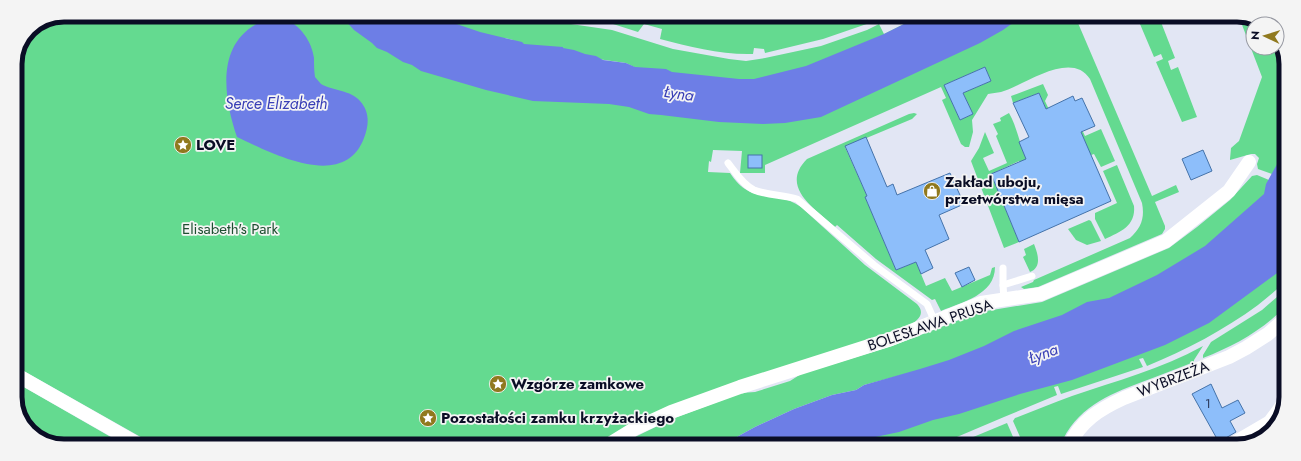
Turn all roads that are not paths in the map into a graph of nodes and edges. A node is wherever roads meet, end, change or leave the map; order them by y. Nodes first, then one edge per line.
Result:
1 (1249, 162) dead end
2 (728, 163) dead end
3 (1003, 268) dead end
4 (1032, 276) dead end
5 (1003, 286) junction
6 (1004, 300) junction
7 (935, 322) junction
8 (1279, 324) edge
9 (22, 378) edge
10 (1273, 418) edge
11 (129, 439) edge
12 (618, 439) edge
13 (1073, 439) edge
14 (1241, 439) edge

1 - 6 street, BOLESŁAWA PRUSA
2 - 7 lane
3 - 5 lane
4 - 5 lane
5 - 6 lane
6 - 7 street, BOLESŁAWA PRUSA
7 - 12 street, BOLESŁAWA PRUSA
8 - 13 street, WYBRZEŻA
9 - 11 street
10 - 14 street

